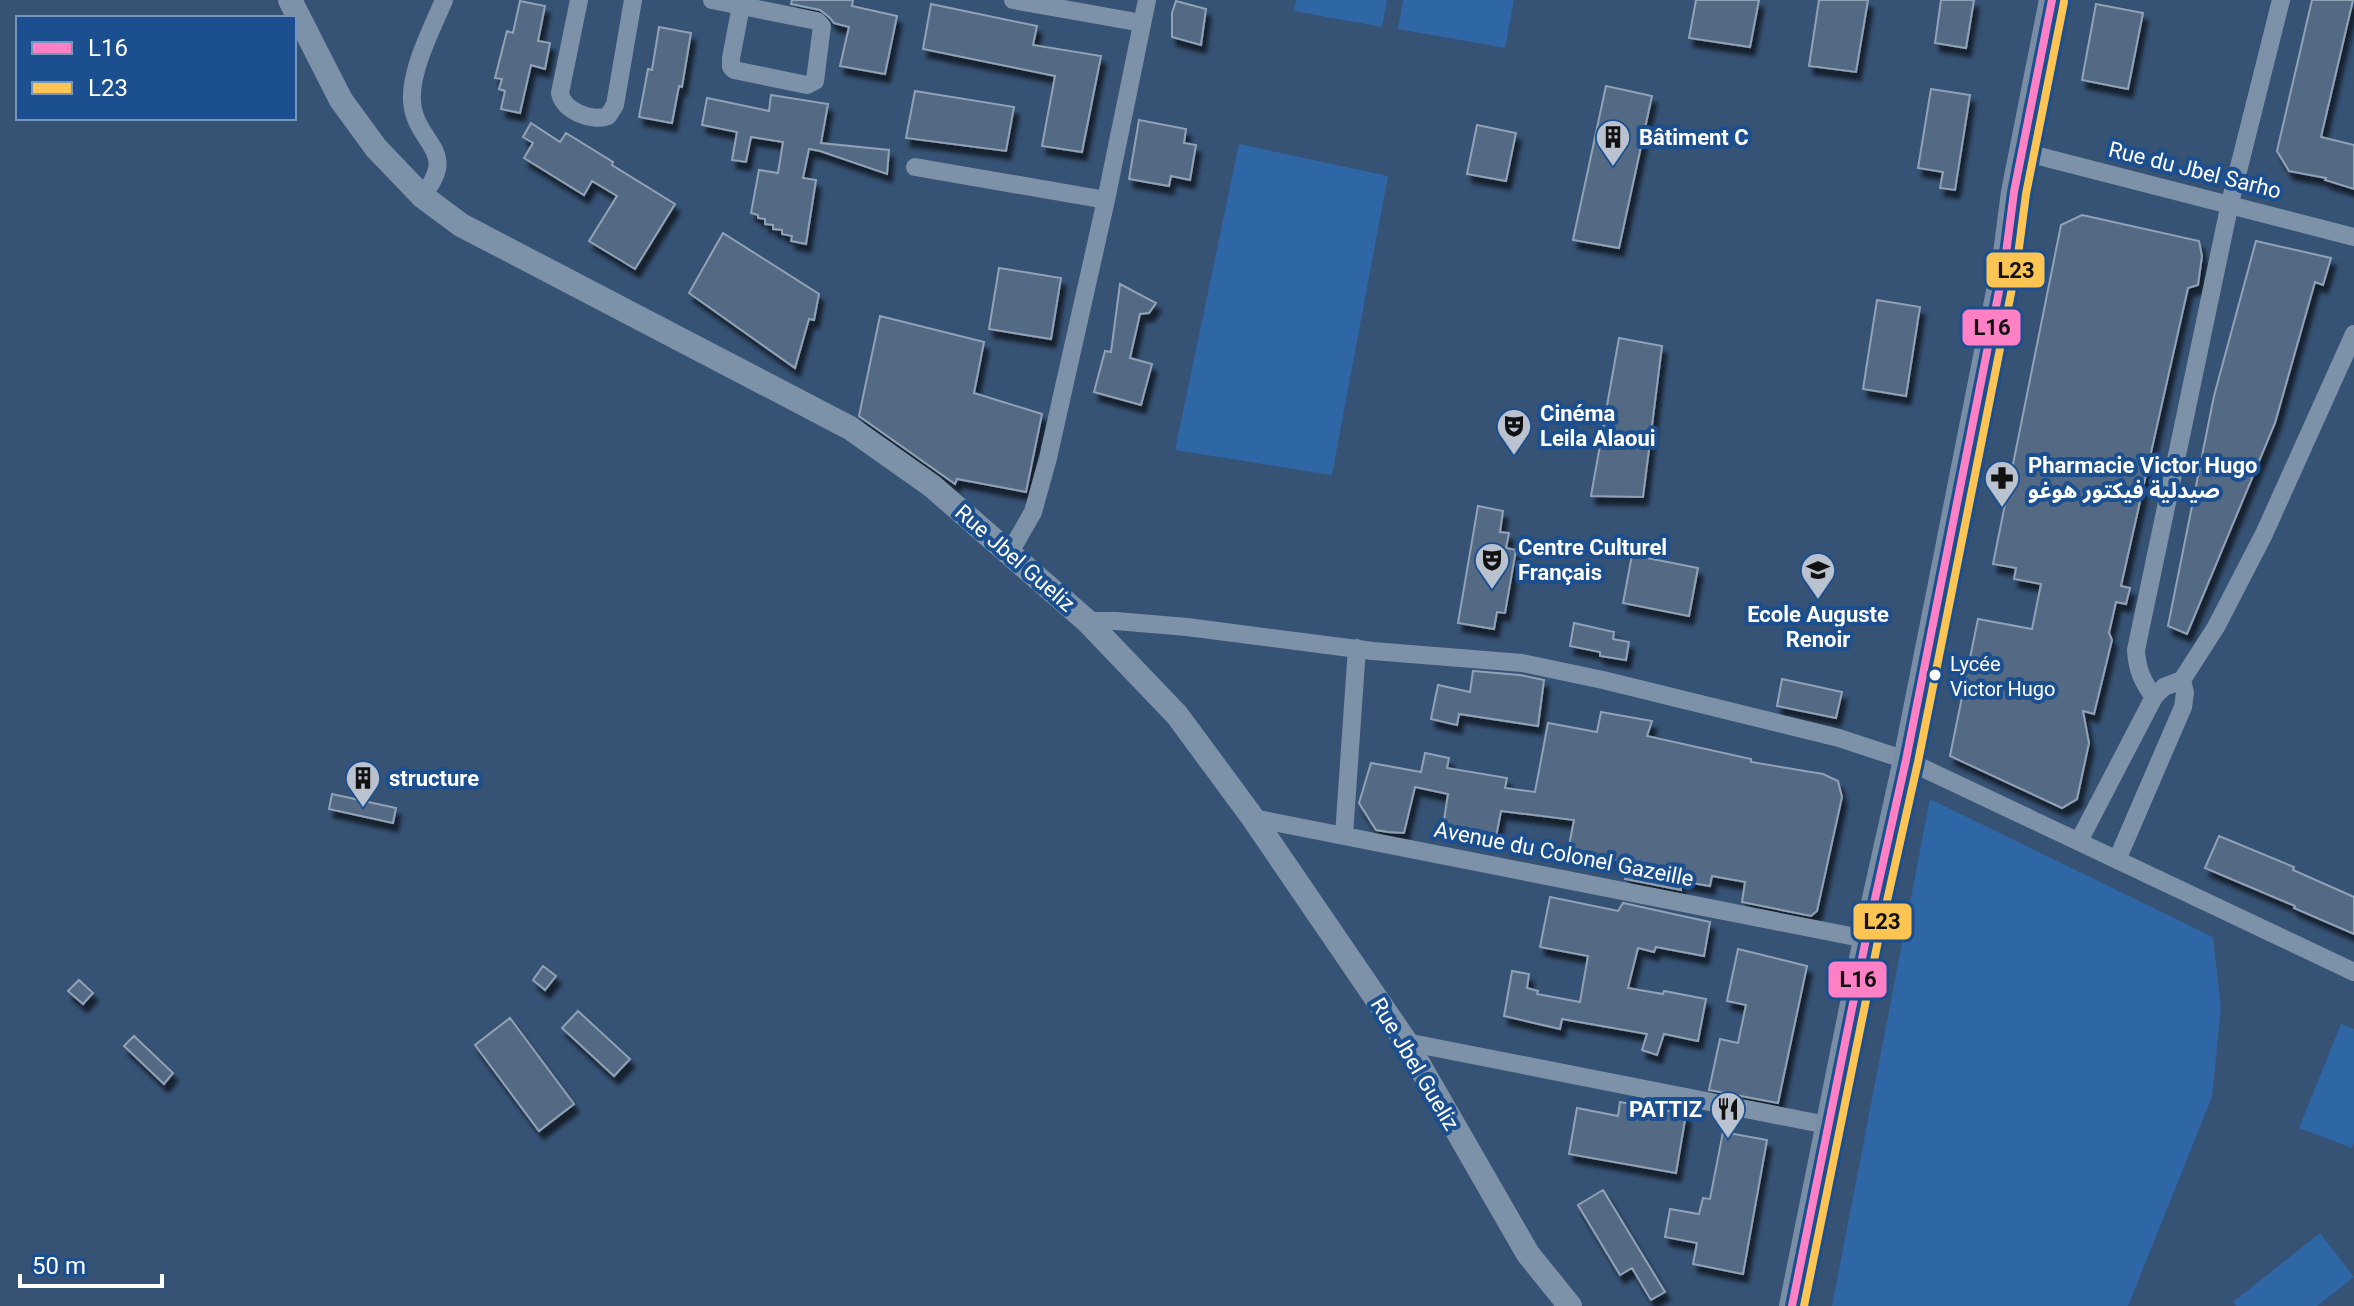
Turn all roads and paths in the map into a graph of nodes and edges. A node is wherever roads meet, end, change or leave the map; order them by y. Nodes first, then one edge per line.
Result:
1 (290, 0) edge
2 (444, 0) edge
3 (579, 0) edge
4 (633, 0) edge
5 (712, 0) edge
6 (1013, 0) edge
7 (1147, 0) edge
8 (2052, 0) edge
9 (2281, 0) edge
10 (1036, 2) edge
11 (741, 6) junction
12 (1142, 23) junction
13 (2023, 152) junction
14 (915, 167) dead end
15 (422, 196) junction
16 (1106, 200) junction
17 (2230, 203) junction
18 (2354, 237) edge
19 (2354, 334) edge
20 (1009, 554) junction
21 (1087, 621) junction
22 (1357, 648) junction
23 (2182, 680) junction
24 (2154, 697) junction
25 (1906, 760) junction
26 (1253, 818) junction
27 (1344, 835) junction
28 (2079, 841) junction
29 (2117, 860) junction
30 (1866, 939) junction
31 (2354, 972) edge
32 (1406, 1042) junction
33 (1827, 1125) junction
34 (1570, 1306) edge
35 (1792, 1306) edge

1 - 15 street, Rue Jbel Gueliz
2 - 15 street
3 - 4 street
5 - 11 street
6 - 10 street
7 - 12 street
8 - 13 main road
9 - 17 street
10 - 12 street
11 - 11 street
12 - 16 street
13 - 17 street, Rue du Jbel Sarho
13 - 25 main road
14 - 16 street
15 - 20 street, Rue Jbel Gueliz
16 - 20 street
17 - 18 street, Rue du Jbel Sarho
17 - 24 street
19 - 23 street
20 - 21 street, Rue Jbel Gueliz
21 - 22 street
21 - 26 street, Rue Jbel Gueliz
22 - 25 street
22 - 27 street
23 - 24 street
23 - 29 street
24 - 28 street
25 - 28 street
25 - 30 main road
26 - 27 street, Avenue du Colonel Gazeille
26 - 32 street, Rue Jbel Gueliz
27 - 30 street, Avenue du Colonel Gazeille
28 - 29 street
29 - 31 street
30 - 33 main road
32 - 33 street
32 - 34 street, Rue Jbel Gueliz
33 - 35 main road

